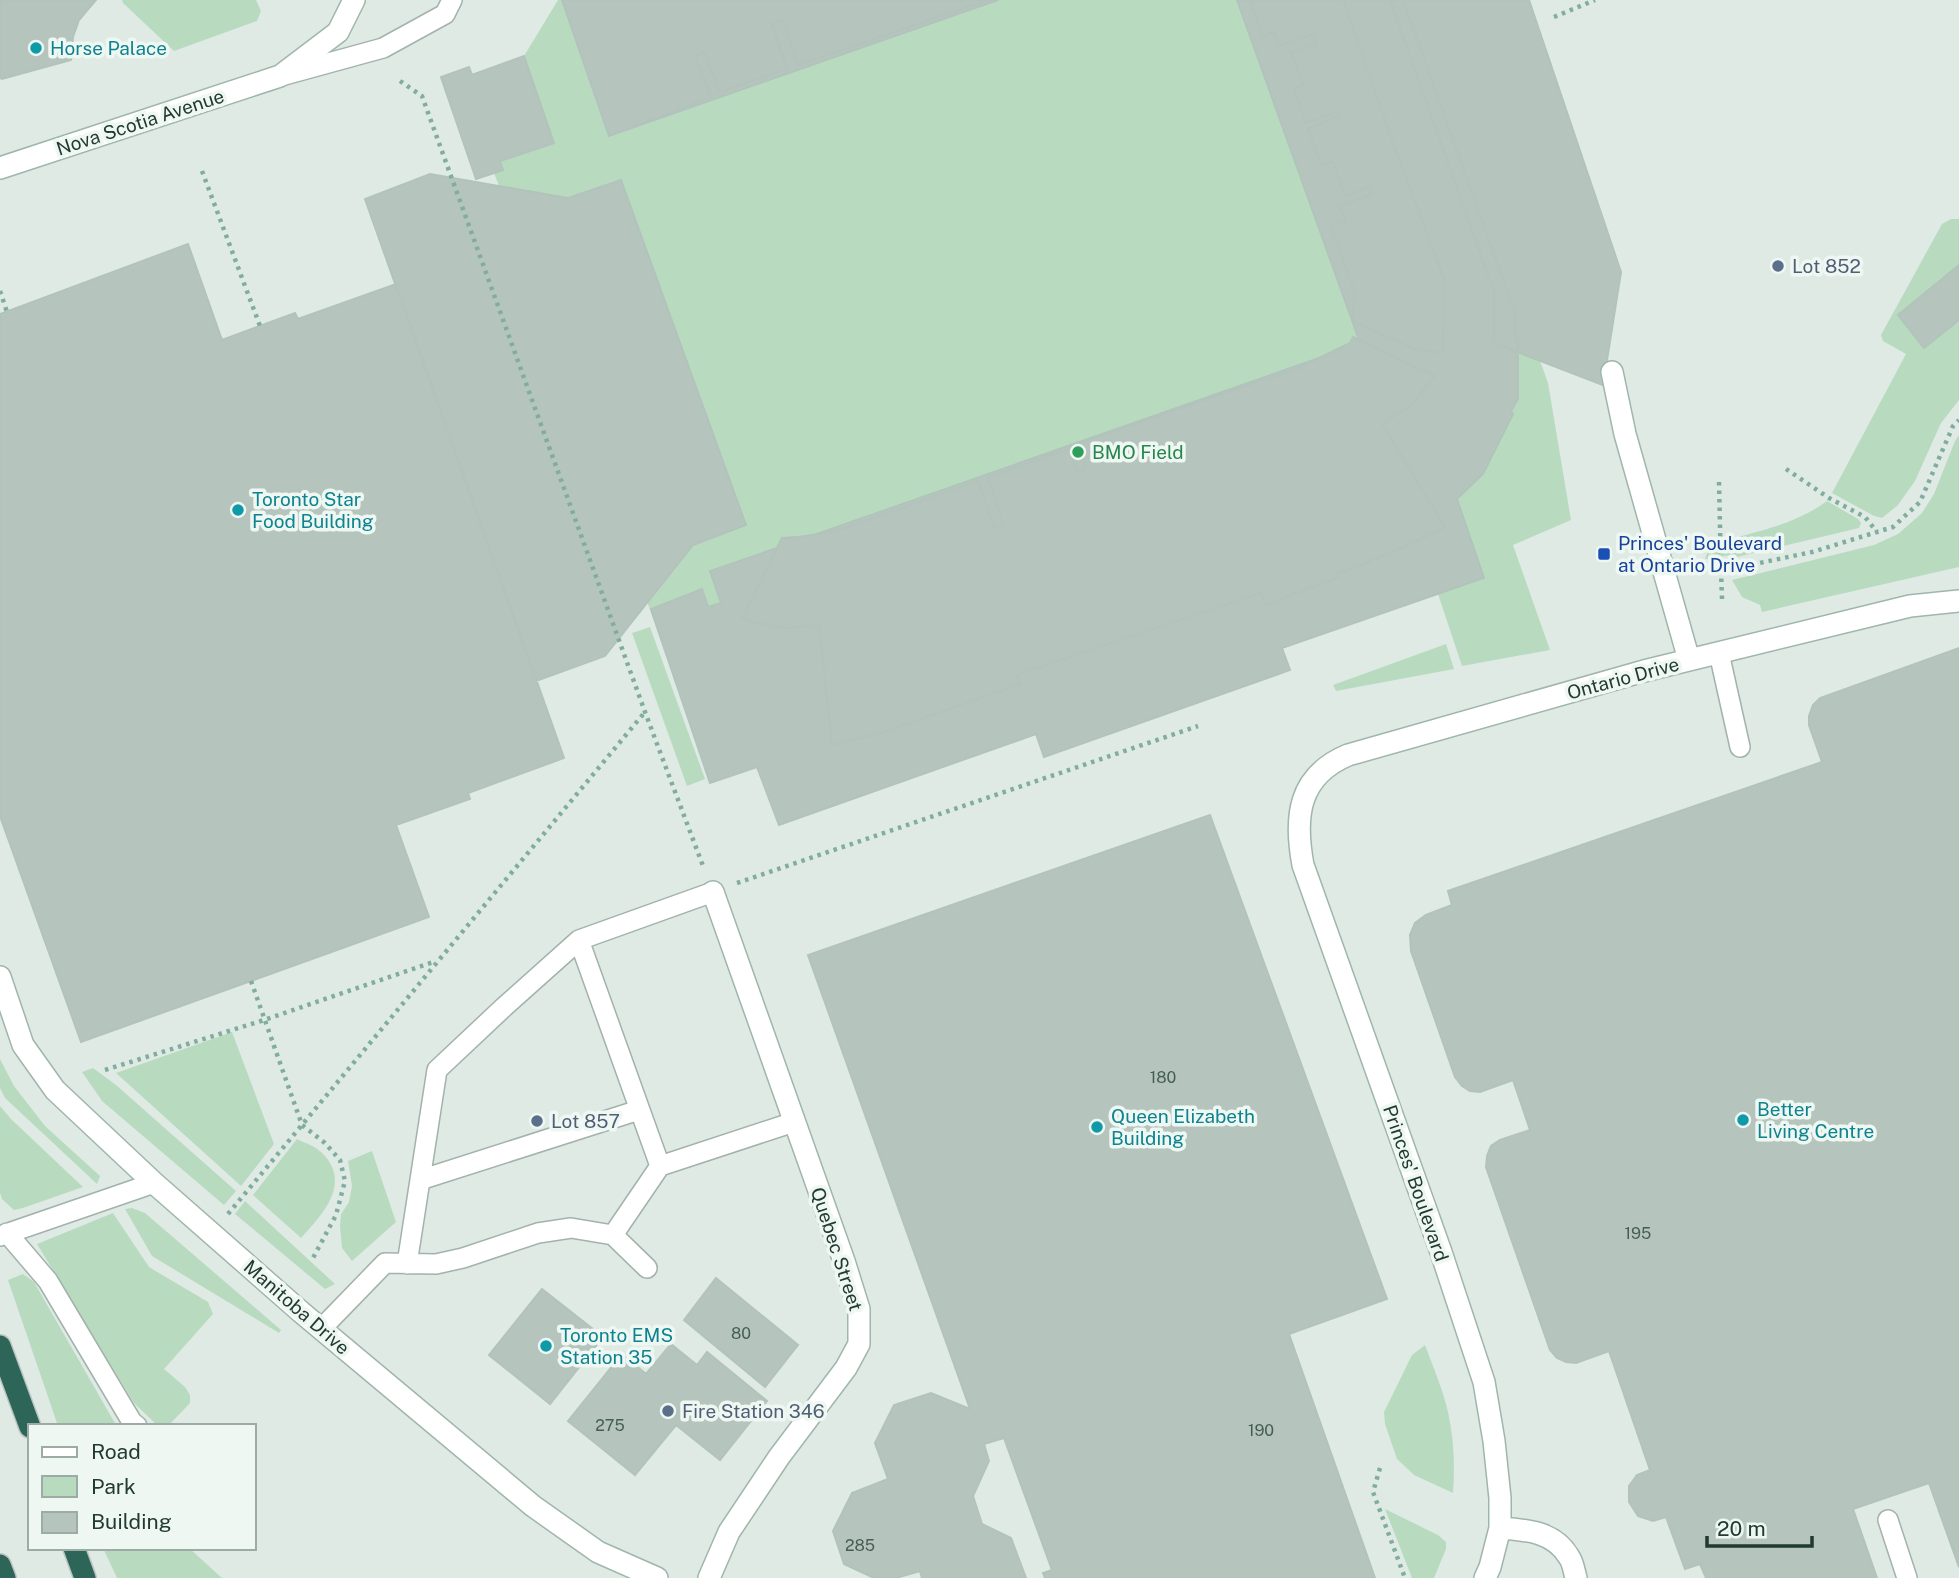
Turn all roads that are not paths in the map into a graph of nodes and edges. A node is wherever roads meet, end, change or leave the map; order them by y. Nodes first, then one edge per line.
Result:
1 (354, 0) edge
2 (452, 0) edge
3 (280, 76) junction
4 (0, 168) edge
5 (1612, 372) dead end
6 (1959, 601) edge
7 (1718, 653) junction
8 (1689, 660) junction
9 (1740, 747) dead end
10 (1306, 793) joint
11 (713, 892) joint
12 (579, 940) junction
13 (0, 976) edge
14 (639, 1110) junction
15 (794, 1122) junction
16 (660, 1166) junction
17 (420, 1180) junction
18 (154, 1183) junction
19 (4, 1234) edge
20 (613, 1235) junction
21 (407, 1264) junction
22 (647, 1268) dead end
23 (321, 1329) junction
24 (0, 1346) edge
25 (29, 1424) edge
26 (134, 1424) edge
27 (1888, 1520) dead end
28 (1500, 1528) junction
29 (75, 1550) edge
30 (0, 1565) edge
31 (5, 1578) edge
32 (85, 1578) edge
33 (657, 1578) edge
34 (709, 1578) edge
35 (1485, 1578) edge
36 (1576, 1578) edge
37 (1907, 1578) edge

1 - 3 street, Nova Scotia Avenue
2 - 3 lane
3 - 4 street, Nova Scotia Avenue
5 - 8 street
6 - 7 street, Ontario Drive
7 - 8 street, Ontario Drive
7 - 9 lane
8 - 10 street, Ontario Drive
10 - 28 street, Princes' Boulevard
11 - 12 lane
11 - 15 street, Quebec Street
12 - 14 lane
12 - 17 lane
13 - 18 street, Manitoba Drive
14 - 16 lane
14 - 17 lane
15 - 16 lane
15 - 34 street, Quebec Street
16 - 20 lane
17 - 21 lane
18 - 19 lane
18 - 23 street, Manitoba Drive
19 - 26 lane
20 - 21 lane
20 - 22 lane
21 - 23 lane
23 - 33 street, Manitoba Drive
24 - 25 highway
27 - 37 lane
28 - 35 street, Princes' Boulevard
28 - 36 street
29 - 32 highway
30 - 31 highway

